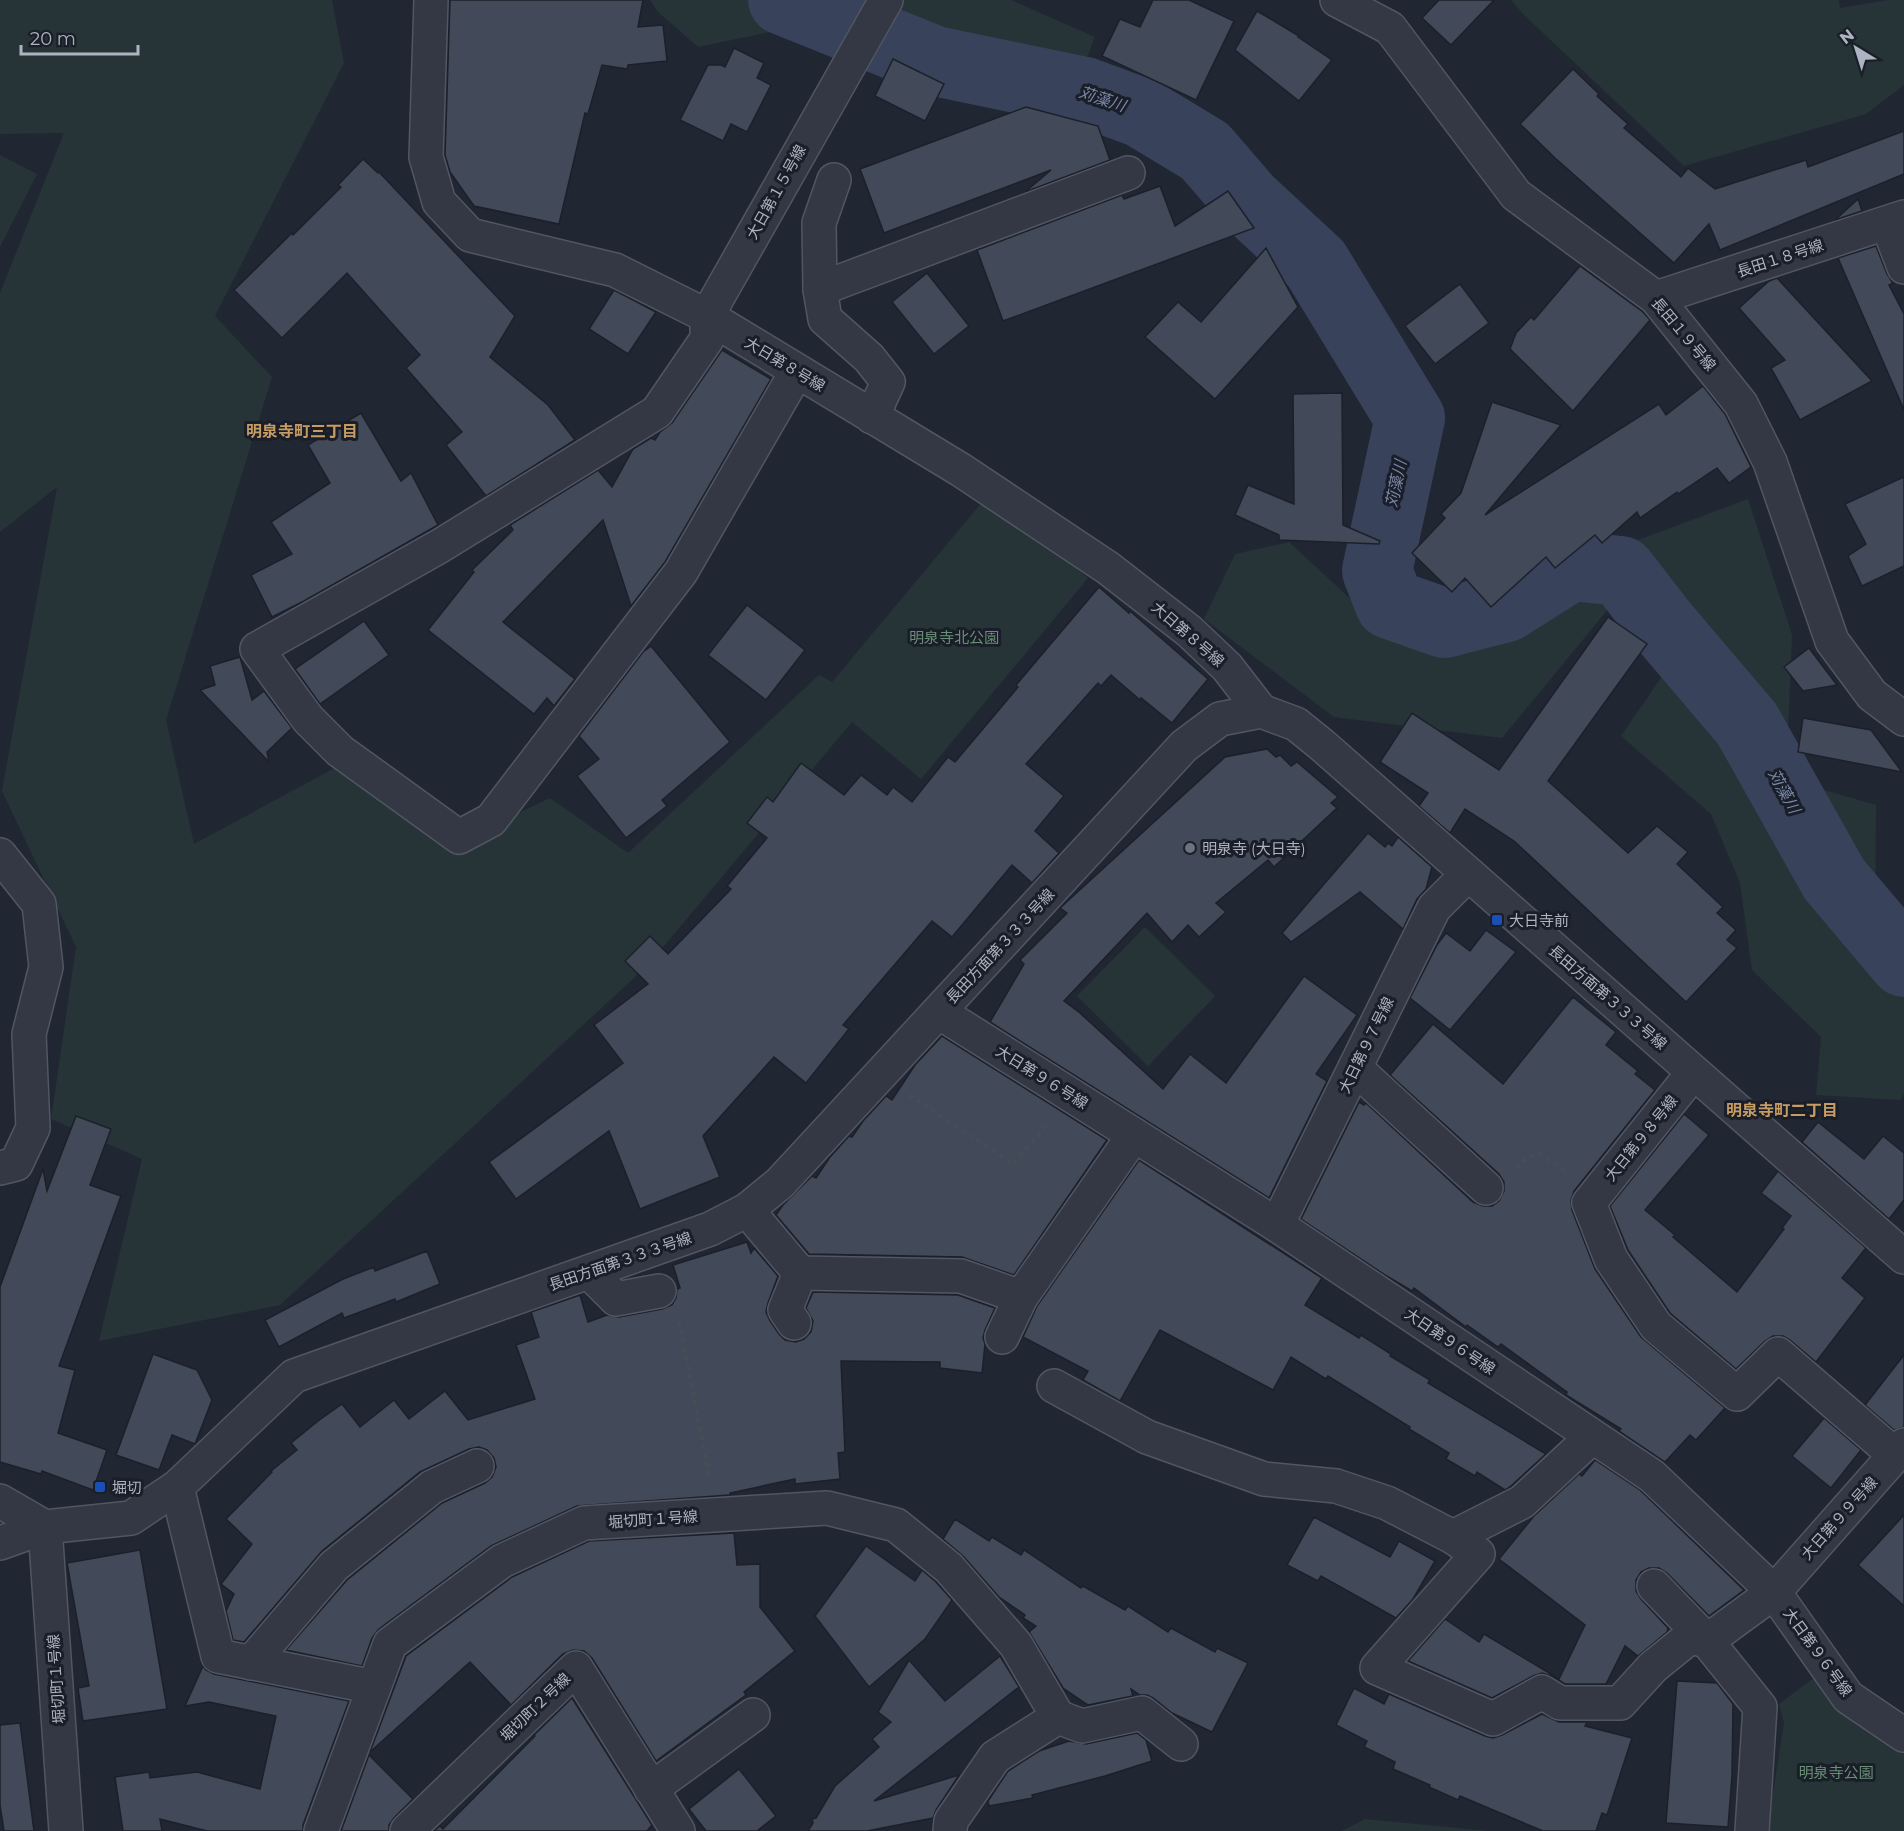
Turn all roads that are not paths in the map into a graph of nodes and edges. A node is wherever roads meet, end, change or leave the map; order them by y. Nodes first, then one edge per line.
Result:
1 (431, 0) edge
2 (886, 0) edge
3 (1337, 0) edge
4 (1128, 173) dead end
5 (834, 180) dead end
6 (1895, 220) edge
7 (1904, 267) edge
8 (820, 289) junction
9 (1656, 298) junction
10 (707, 316) junction
11 (797, 371) junction
12 (872, 417) junction
13 (1261, 711) junction
14 (1904, 719) edge
15 (0, 855) edge
16 (1468, 874) junction
17 (939, 1012) junction
18 (1355, 1068) junction
19 (1694, 1073) junction
20 (1134, 1135) junction
21 (0, 1168) edge
22 (1486, 1188) road end
23 (747, 1210) junction
24 (1276, 1225) junction
25 (1904, 1257) edge
26 (589, 1272) junction
27 (800, 1273) junction
28 (659, 1291) road end
29 (1021, 1297) junction
30 (794, 1323) dead end
31 (1002, 1337) dead end
32 (1054, 1386) dead end
33 (1592, 1437) junction
34 (1899, 1450) edge
35 (477, 1466) dead end
36 (177, 1487) junction
37 (0, 1501) edge
38 (45, 1527) junction
39 (1453, 1537) junction
40 (0, 1543) edge
41 (1654, 1586) dead end
42 (1774, 1592) junction
43 (1707, 1641) junction
44 (251, 1663) junction
45 (374, 1687) junction
46 (753, 1715) dead end
47 (1058, 1717) junction
48 (1904, 1735) edge
49 (1181, 1744) dead end
50 (651, 1789) junction
51 (66, 1831) edge
52 (321, 1831) edge
53 (407, 1831) edge
54 (678, 1831) edge
55 (950, 1831) edge
56 (1752, 1831) edge

1 - 10 street, 大日第８号線
2 - 10 street, 大日第１５号線
3 - 9 street, 長田１９号線
4 - 8 street
5 - 8 street
6 - 7 street
6 - 9 street, 長田１８号線
8 - 12 street
9 - 14 street, 長田１９号線
10 - 11 street, 大日第８号線
10 - 11 street, 大日第１５号線
11 - 12 street, 大日第８号線
12 - 13 street, 大日第８号線
13 - 16 street, 長田方面第３３３号線
13 - 17 street, 長田方面第３３３号線
15 - 21 street
16 - 18 street, 大日第９７号線
16 - 19 street, 長田方面第３３３号線
17 - 20 street, 大日第９６号線
17 - 23 street, 長田方面第３３３号線
18 - 22 street
18 - 24 street, 大日第９７号線
19 - 25 street, 長田方面第３３３号線
19 - 34 street, 大日第９８号線
20 - 24 street, 大日第９６号線
20 - 29 street
23 - 26 street, 長田方面第３３３号線
23 - 27 street
24 - 33 street, 大日第９６号線
26 - 28 street
26 - 36 street, 長田方面第３３３号線
27 - 29 street
27 - 30 street
29 - 31 street
32 - 39 street
33 - 39 street
33 - 42 street, 大日第９６号線
34 - 42 street, 大日第９９号線
35 - 44 street
36 - 38 street, 長田方面第３３３号線
36 - 44 street
37 - 38 street
38 - 40 street, 長田方面第３３３号線
38 - 51 street, 堀切町１号線
39 - 43 street
41 - 43 street
42 - 43 street, 大日第９９号線
42 - 48 street, 大日第９６号線
43 - 56 street
44 - 45 street
45 - 47 street, 堀切町１号線
45 - 52 street, 堀切町１号線
46 - 50 street
47 - 49 street
47 - 55 street
50 - 53 street, 堀切町２号線
50 - 54 street, 堀切町２号線

